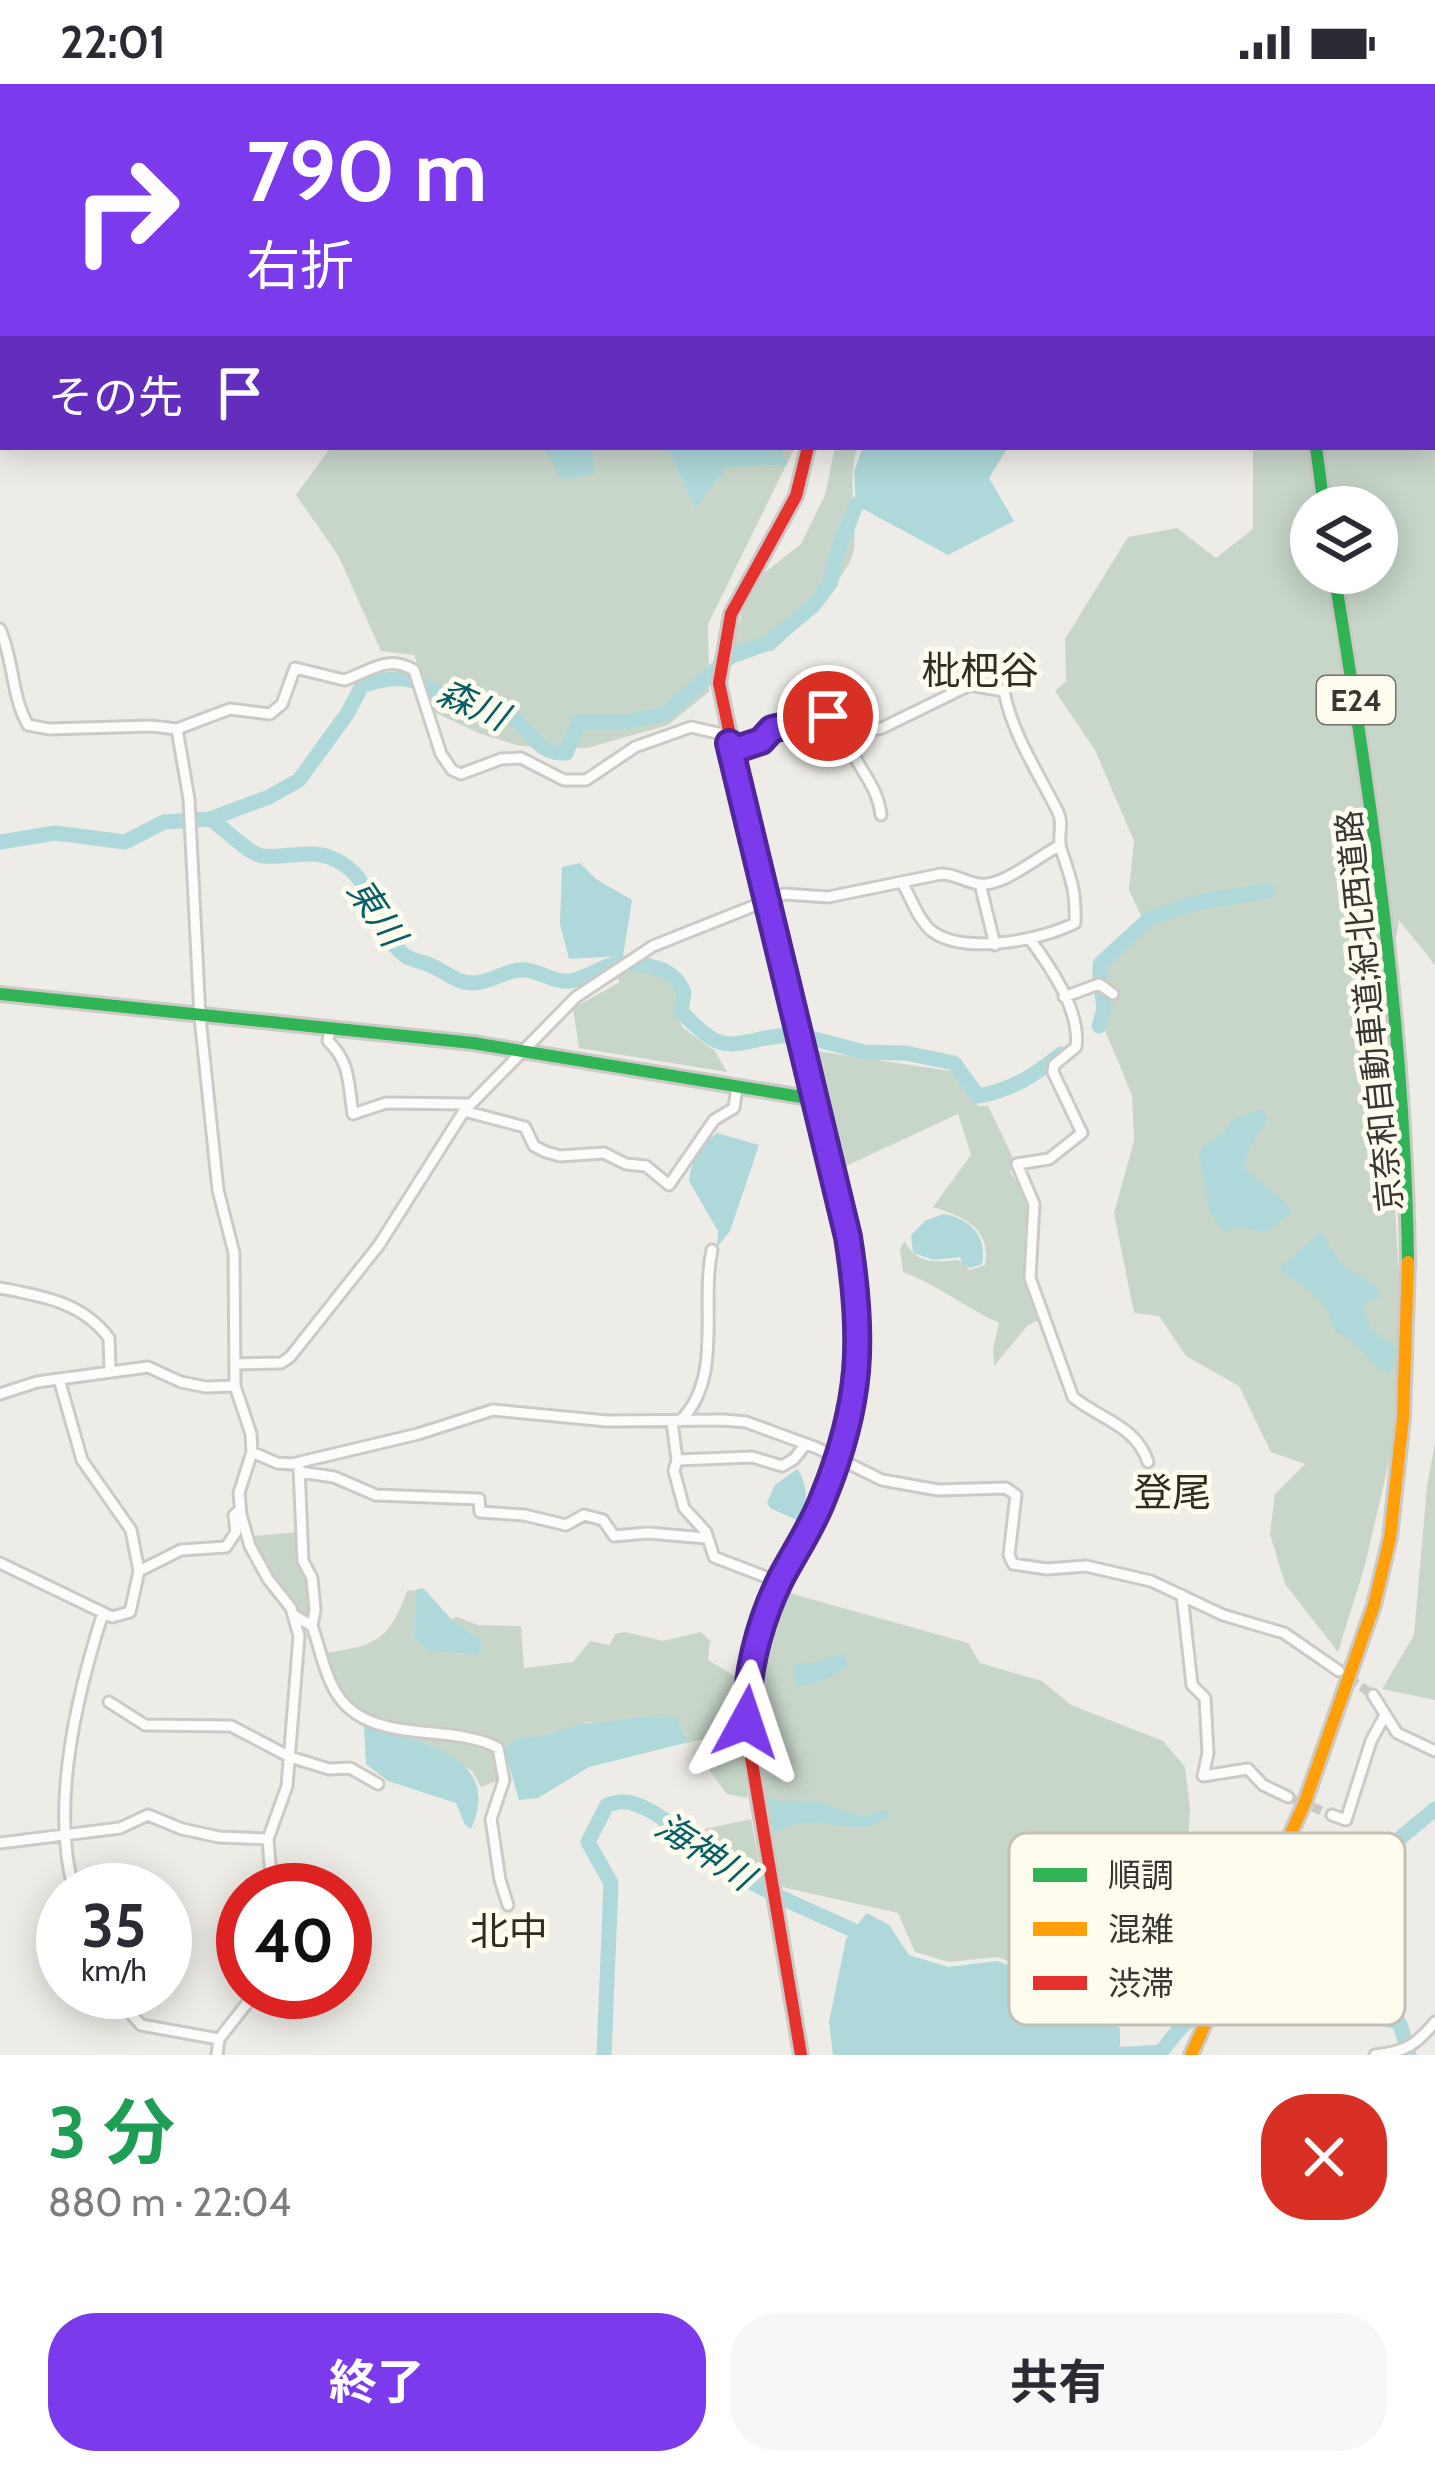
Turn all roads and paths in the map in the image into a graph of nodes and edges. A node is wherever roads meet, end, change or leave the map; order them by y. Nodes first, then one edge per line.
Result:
1 (807, 450) edge
2 (1316, 450) edge
3 (1321, 486) edge
4 (1338, 594) edge
5 (0, 629) edge
6 (177, 729) junction
7 (846, 736) junction
8 (729, 743) junction
9 (881, 815) dead end
10 (1059, 846) junction
11 (902, 882) junction
12 (980, 884) junction
13 (765, 902) junction
14 (1029, 938) junction
15 (995, 945) junction
16 (0, 994) edge
17 (1113, 994) dead end
18 (1064, 997) junction
19 (200, 1017) junction
20 (330, 1028) junction
21 (522, 1050) junction
22 (736, 1087) junction
23 (814, 1099) junction
24 (467, 1108) junction
25 (712, 1250) dead end
26 (0, 1288) edge
27 (235, 1364) junction
28 (110, 1369) junction
29 (59, 1379) junction
30 (235, 1386) junction
31 (0, 1394) edge
32 (675, 1422) junction
33 (806, 1444) junction
34 (252, 1452) junction
35 (837, 1459) junction
36 (677, 1460) junction
37 (1148, 1462) dead end
38 (299, 1467) junction
39 (240, 1510) junction
40 (706, 1538) junction
41 (0, 1563) edge
42 (139, 1571) junction
43 (779, 1582) junction
44 (1182, 1595) junction
45 (103, 1613) junction
46 (295, 1616) junction
47 (312, 1626) junction
48 (1339, 1671) tunnel mouth
49 (1373, 1695) tunnel mouth
50 (109, 1702) dead end
51 (1384, 1718) junction
52 (1435, 1751) edge
53 (290, 1757) junction
54 (378, 1784) dead end
55 (1288, 1797) tunnel mouth
56 (1332, 1815) dead end
57 (1287, 1833) edge
58 (64, 1838) junction
59 (268, 1839) junction
60 (0, 1843) edge
61 (69, 1863) edge
62 (270, 1863) edge
63 (508, 1905) dead end
64 (136, 2019) edge
65 (235, 2019) edge
66 (1435, 2022) edge
67 (1205, 2025) edge
68 (219, 2039) junction
69 (1402, 2052) edge
70 (217, 2055) edge
71 (801, 2055) edge
72 (1191, 2055) edge
73 (1375, 2055) edge

1 - 8 main road
2 - 3 main road
4 - 57 main road, 京奈和自動車道;紀北西道路 / E24
5 - 6 street
6 - 8 street
6 - 19 street
7 - 8 street
7 - 9 street
7 - 10 street
8 - 13 main road
10 - 12 street
10 - 14 street
11 - 12 street
11 - 13 street
11 - 15 street
12 - 15 street
13 - 21 street
13 - 23 main road
14 - 15 street
14 - 18 street
16 - 19 main road
17 - 18 street
18 - 37 street
19 - 20 main road
19 - 27 street
20 - 21 main road
20 - 24 street
21 - 22 main road
21 - 24 street
22 - 23 main road
22 - 24 street
23 - 35 main road
24 - 27 street
25 - 32 street
26 - 28 street
27 - 30 street
28 - 29 street
28 - 30 street
29 - 31 street
29 - 42 street
30 - 34 street
32 - 33 street
32 - 36 street
32 - 38 street
33 - 35 street
33 - 36 street
34 - 38 street
34 - 39 street
35 - 43 main road
35 - 44 street
36 - 40 street
38 - 40 street
38 - 47 street
39 - 42 street
39 - 46 street
40 - 43 street
41 - 45 street
42 - 45 street
43 - 71 main road
44 - 48 street
44 - 55 street
45 - 58 street
46 - 47 street
46 - 53 street
47 - 63 street
49 - 51 street
50 - 53 street
51 - 52 street
51 - 56 street
53 - 54 street
53 - 59 street
58 - 59 street
58 - 60 street
58 - 61 street
59 - 62 street
64 - 68 street
65 - 68 street
66 - 69 street
67 - 72 main road, 京奈和自動車道;紀北西道路 / E24
68 - 70 street
69 - 73 street

